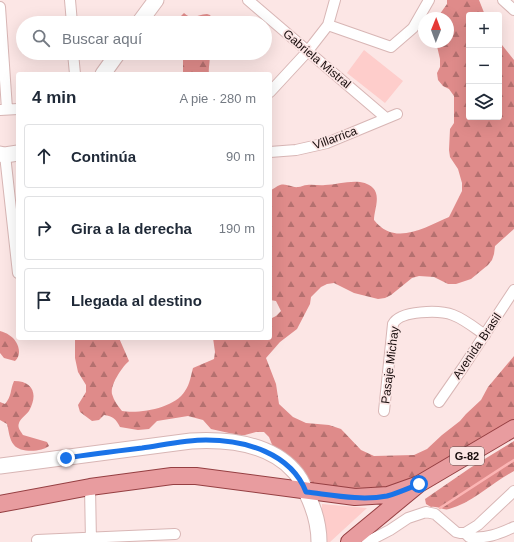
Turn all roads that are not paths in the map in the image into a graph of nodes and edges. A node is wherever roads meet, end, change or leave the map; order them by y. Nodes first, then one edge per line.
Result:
1 (70, 0) edge
2 (156, 0) edge
3 (248, 0) edge
4 (336, 0) edge
5 (430, 0) edge
6 (502, 0) edge
7 (0, 7) edge
8 (514, 10) edge
9 (71, 16) edge
10 (144, 16) edge
11 (266, 16) edge
12 (272, 21) edge
13 (328, 25) junction
14 (307, 52) junction
15 (74, 60) edge
16 (113, 60) edge
17 (75, 72) edge
18 (104, 72) edge
19 (272, 90) edge
20 (3, 109) edge
21 (16, 109) edge
22 (397, 114) dead end
23 (386, 118) junction
24 (272, 152) edge
25 (8, 154) edge
26 (16, 249) edge
27 (514, 290) edge
28 (485, 334) junction
29 (439, 402) dead end
30 (384, 411) dead end
31 (514, 428) edge
32 (0, 466) edge
33 (419, 484) junction
34 (90, 487) junction
35 (514, 491) edge
36 (306, 492) junction
37 (0, 504) edge
38 (514, 527) edge
39 (465, 533) junction
40 (175, 534) dead end
41 (91, 539) edge
42 (37, 540) dead end
43 (319, 542) edge
44 (349, 542) edge
45 (367, 542) edge

1 - 9 street
2 - 10 street
3 - 11 street, Gabriela Mistral
4 - 13 street
5 - 13 street
6 - 8 street
7 - 20 street
12 - 14 street, Gabriela Mistral
13 - 14 street
14 - 19 street
14 - 23 street, Gabriela Mistral
15 - 17 street
16 - 18 street
20 - 21 street
22 - 23 street, Villarrica
23 - 24 street, Villarrica
25 - 26 street
27 - 28 street, Avenida Brasil
28 - 29 street, Avenida Brasil
28 - 30 street, Pasaje Michay
31 - 33 main road, G-82
32 - 36 street
33 - 36 main road
33 - 44 main road
34 - 36 main road
34 - 37 main road
34 - 41 street
35 - 39 street
36 - 43 street
38 - 39 street
39 - 45 street
40 - 41 street
41 - 42 street

